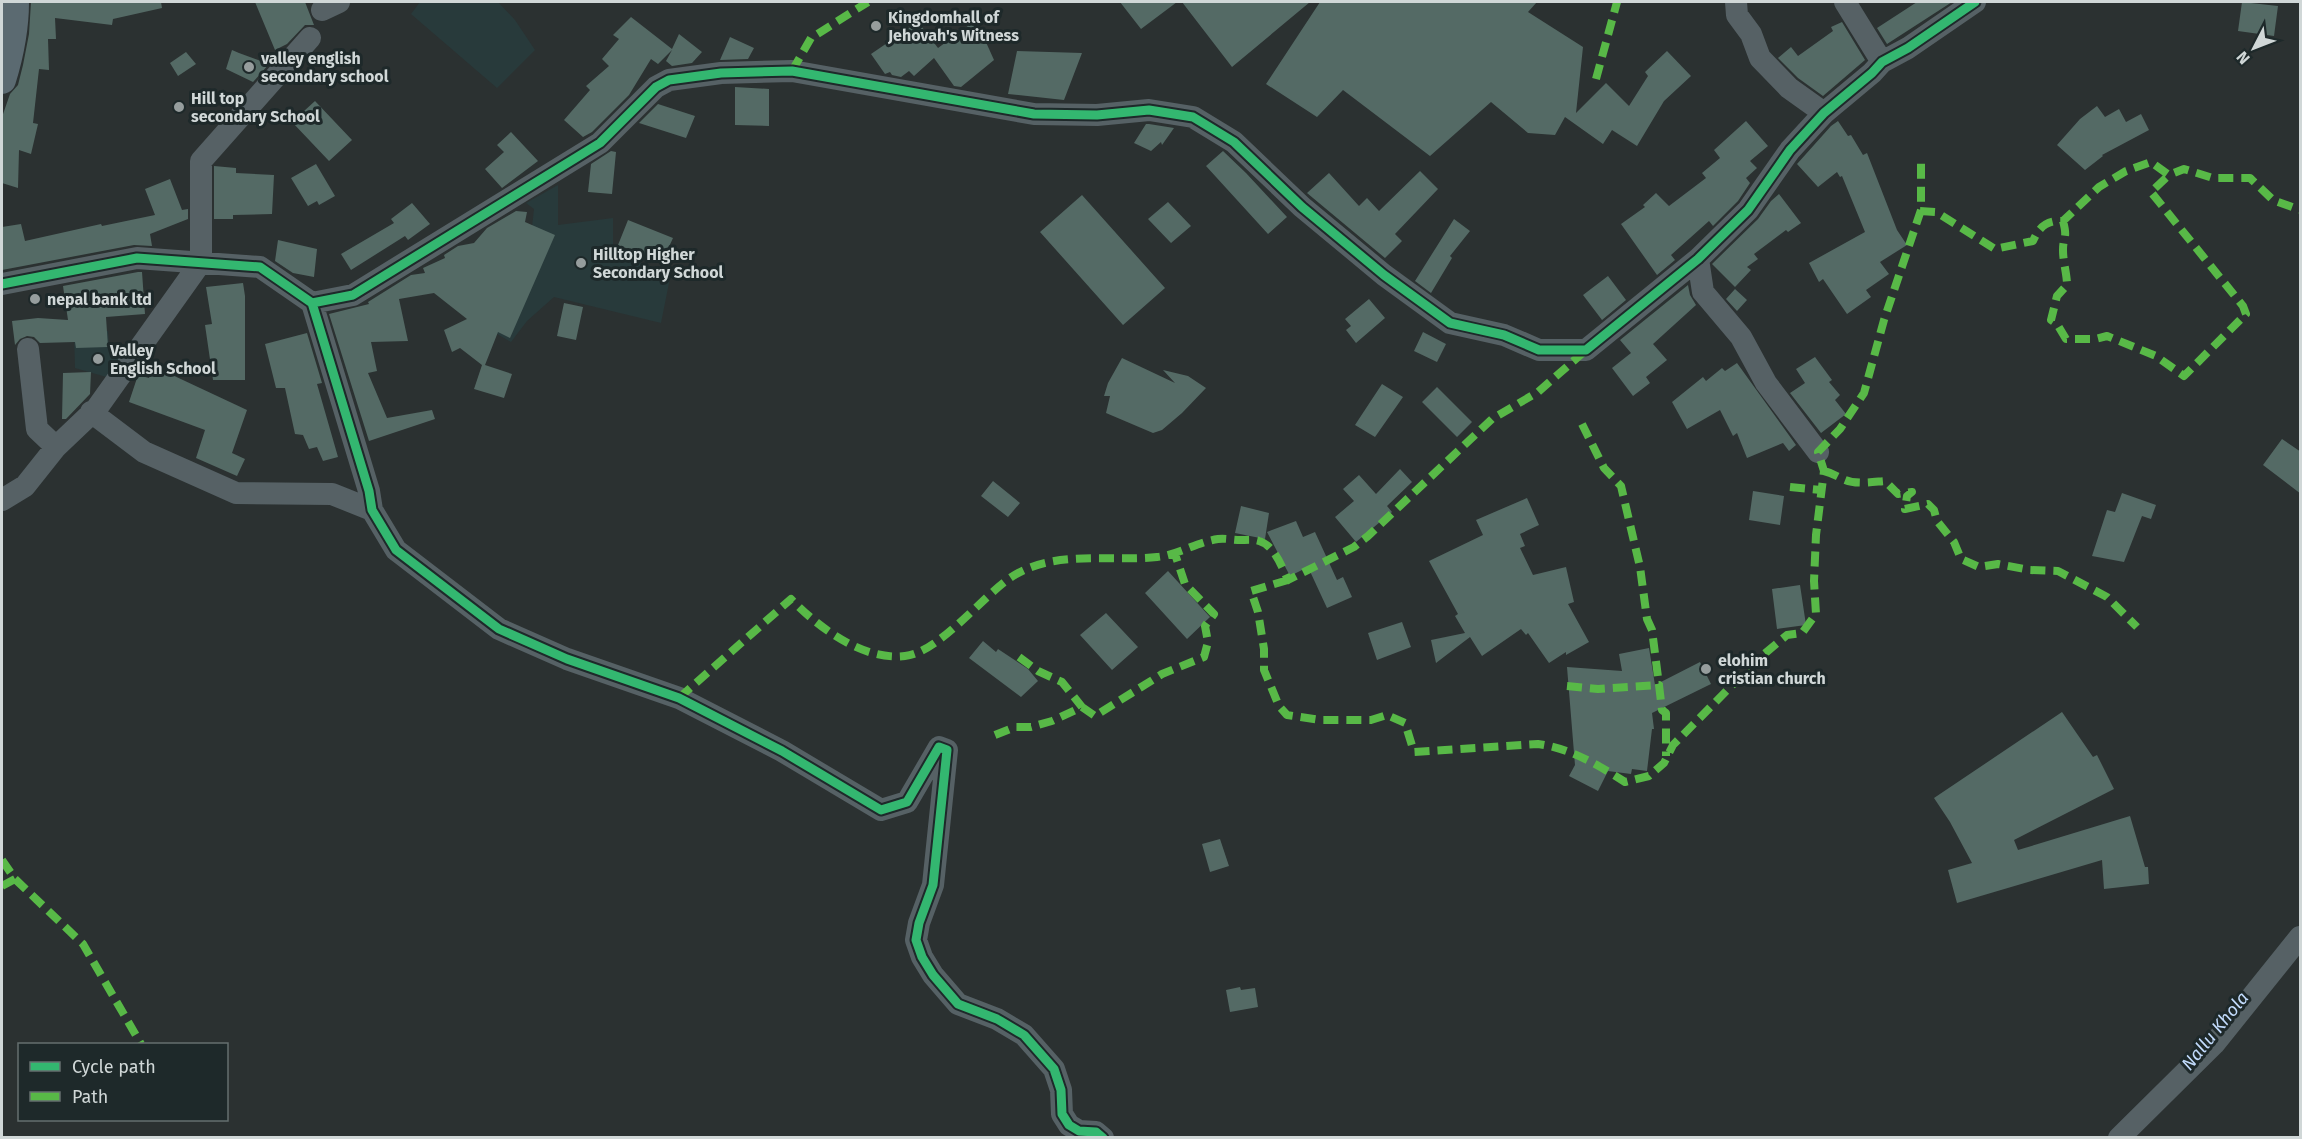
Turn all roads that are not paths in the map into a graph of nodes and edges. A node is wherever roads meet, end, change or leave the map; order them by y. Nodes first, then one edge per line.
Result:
1 (15, 2) edge
2 (1736, 2) edge
3 (1845, 2) edge
4 (1975, 2) edge
5 (309, 38) dead end
6 (1882, 62) junction
7 (2, 80) edge
8 (1824, 113) junction
9 (1698, 259) junction
10 (201, 262) junction
11 (2, 284) edge
12 (312, 303) junction
13 (28, 349) dead end
14 (91, 412) junction
15 (56, 447) junction
16 (1818, 452) dead end
17 (2, 500) edge
18 (372, 510) junction
19 (2301, 937) edge
20 (1103, 1137) edge
21 (2119, 1137) edge

1 - 7 main road
2 - 8 street
3 - 6 street
4 - 6 street
5 - 10 street
6 - 8 street
8 - 9 street
9 - 12 street
9 - 16 street
10 - 11 street
10 - 12 street
10 - 14 street
12 - 18 street
13 - 15 street
14 - 15 street
14 - 18 street
15 - 17 street
18 - 20 street
19 - 21 street

